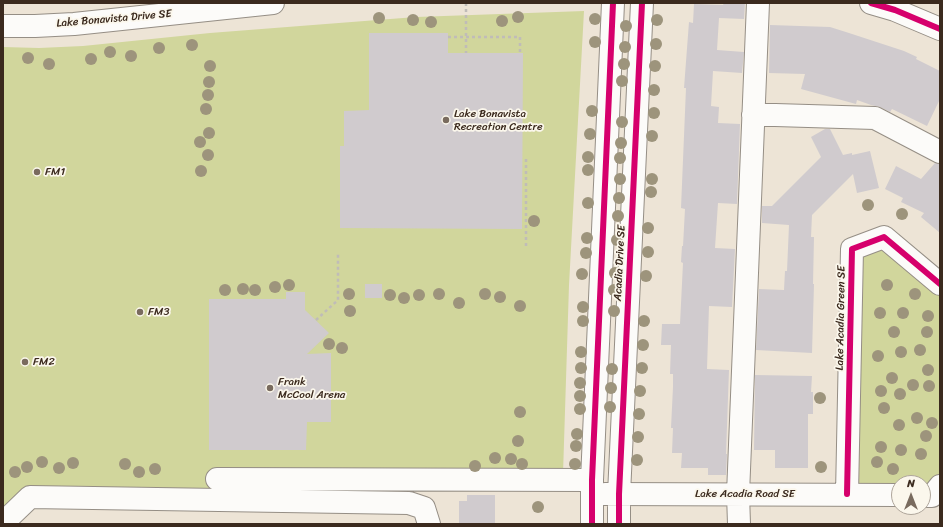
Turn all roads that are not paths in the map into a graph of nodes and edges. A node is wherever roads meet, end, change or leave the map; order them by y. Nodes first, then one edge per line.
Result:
1 (273, 3) edge
2 (613, 3) edge
3 (642, 3) edge
4 (758, 3) edge
5 (871, 3) edge
6 (3, 26) edge
7 (940, 29) edge
8 (753, 114) junction
9 (940, 152) edge
10 (940, 284) edge
11 (217, 479) dead end
12 (940, 486) edge
13 (592, 487) junction
14 (619, 494) junction
15 (738, 494) junction
16 (847, 494) junction
17 (891, 495) edge
18 (931, 496) edge
19 (3, 523) edge
20 (430, 524) edge
21 (592, 524) edge
22 (619, 524) edge
23 (738, 524) edge

1 - 6 street, Lake Bonavista Drive SE
2 - 13 street, Acadia Drive SE
3 - 14 street, Acadia Drive SE
4 - 8 street
5 - 7 street
8 - 9 street
8 - 15 street
10 - 16 street, Lake Acadia Green SE
11 - 13 street, Lake Acadia Road SE
12 - 18 street
13 - 14 street, Lake Acadia Road SE
13 - 21 street, Acadia Drive SE
14 - 15 street, Lake Acadia Road SE
14 - 22 street, Acadia Drive SE
15 - 16 street, Lake Acadia Road SE
15 - 23 street
16 - 17 street, Lake Acadia Road SE
19 - 20 street

